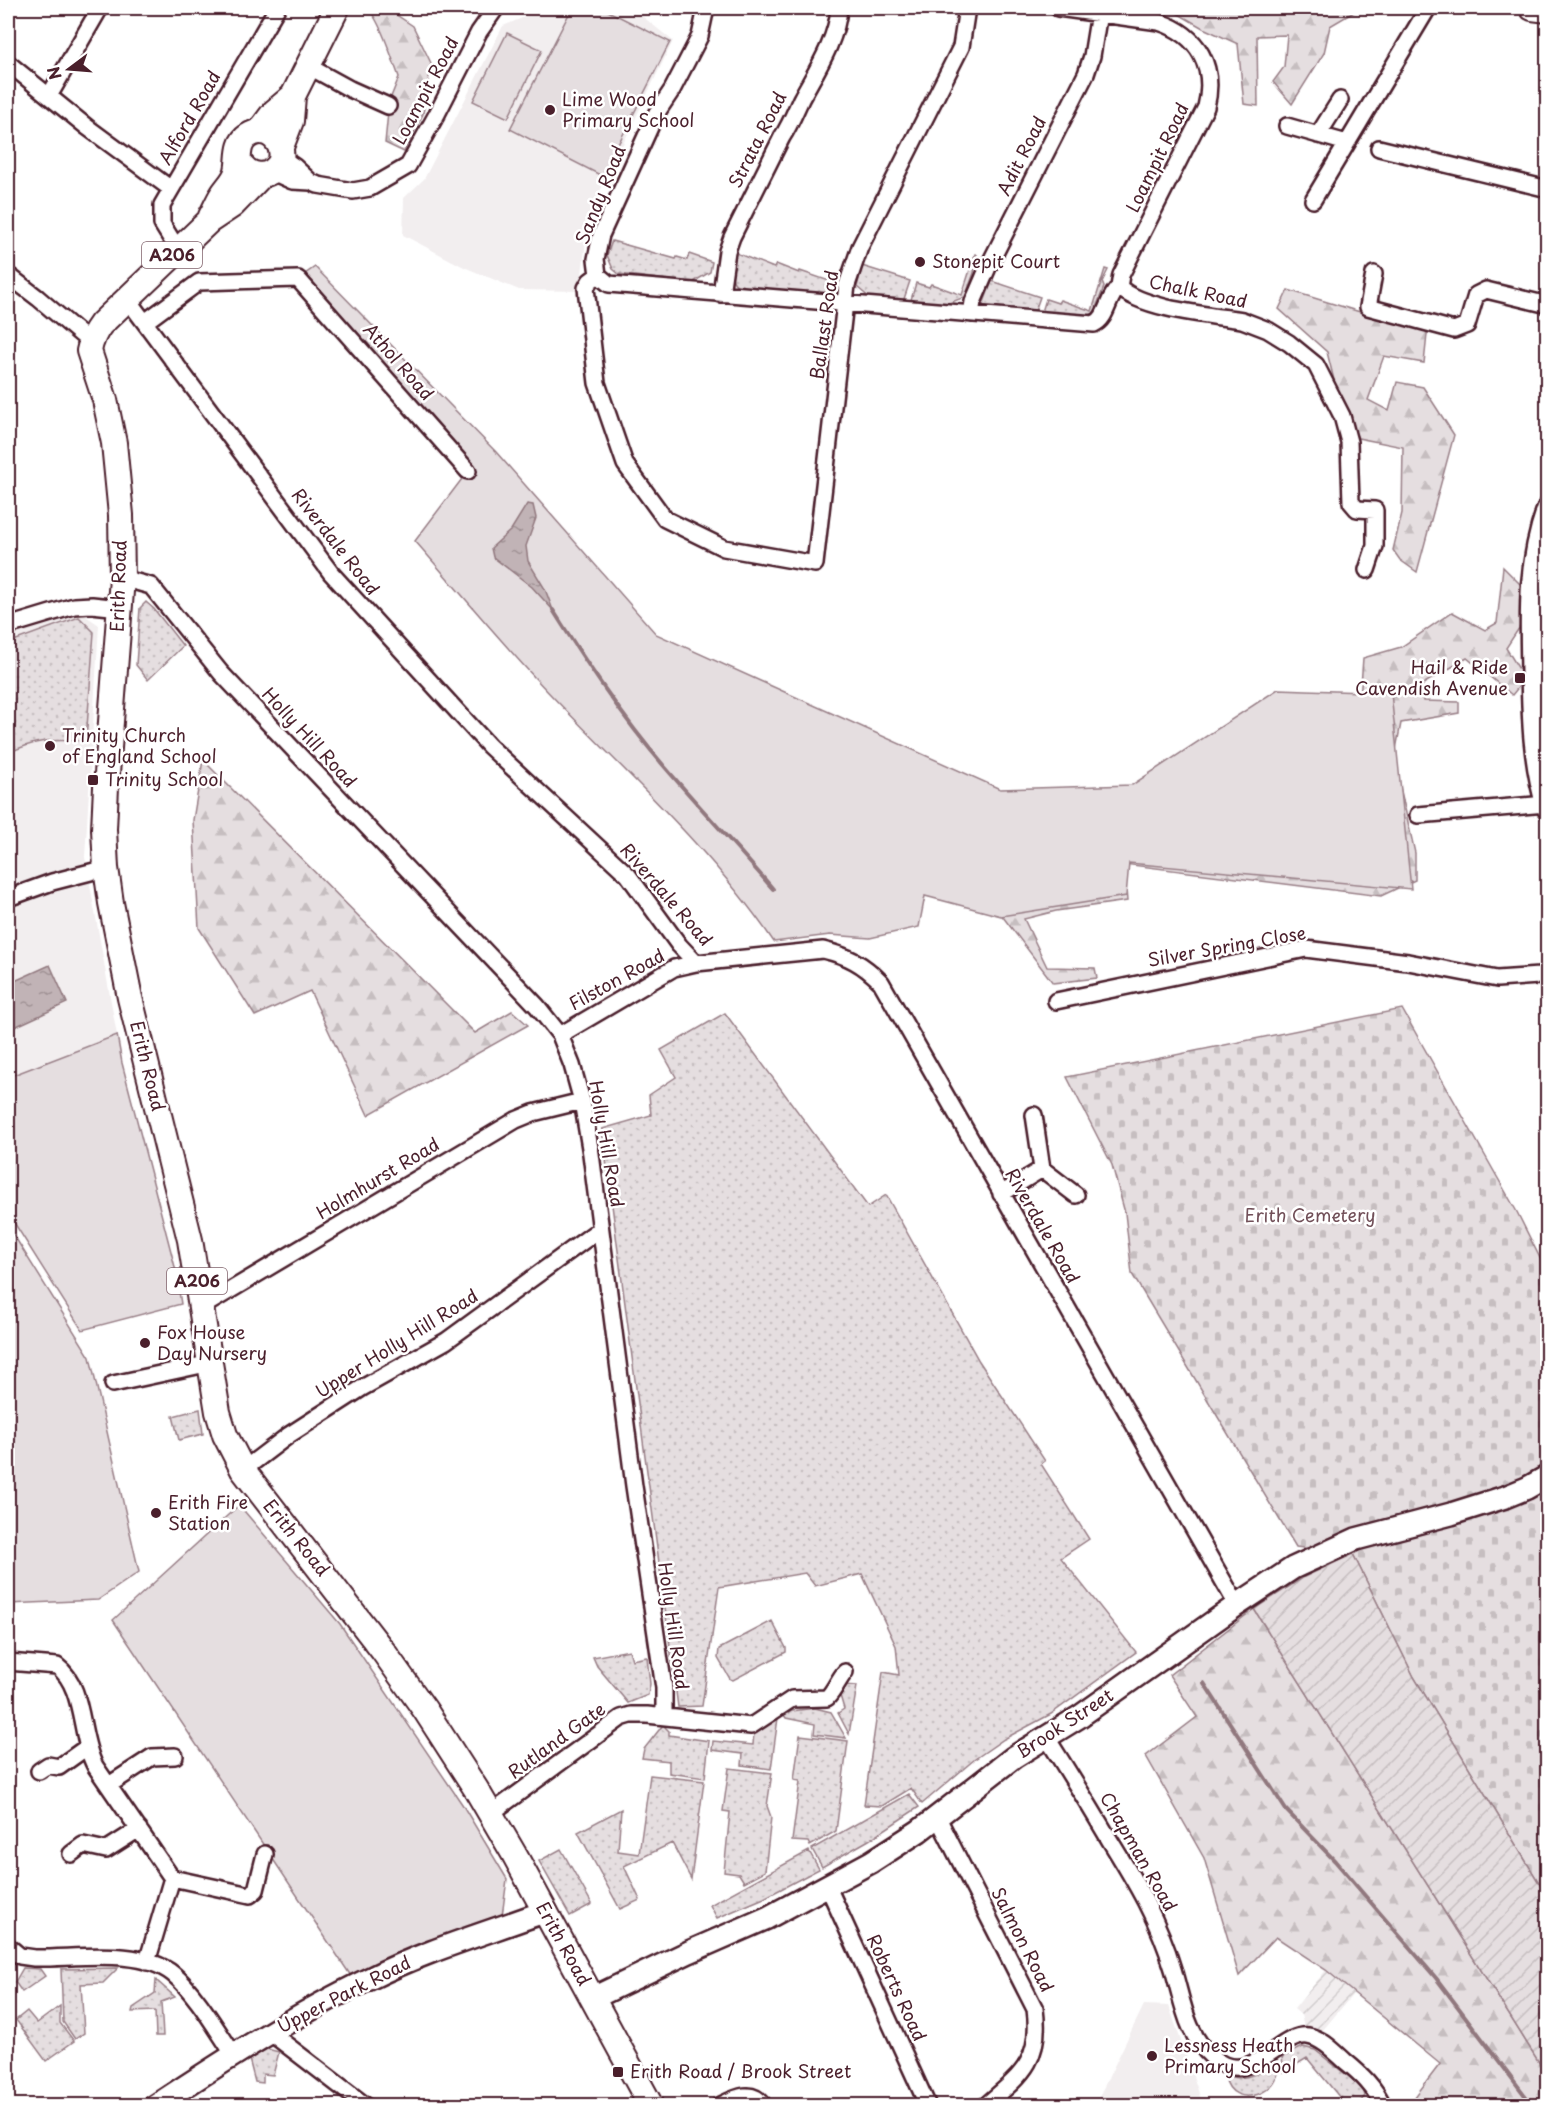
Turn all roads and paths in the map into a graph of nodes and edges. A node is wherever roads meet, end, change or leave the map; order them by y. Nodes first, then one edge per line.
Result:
1 (100, 8) edge
2 (277, 8) edge
3 (337, 8) edge
4 (496, 8) edge
5 (706, 8) edge
6 (839, 8) edge
7 (967, 8) edge
8 (1058, 8) edge
9 (1428, 8) edge
10 (1532, 8) edge
11 (1548, 10) edge
12 (1099, 13) junction
13 (8, 63) edge
14 (308, 66) junction
15 (49, 96) junction
16 (293, 96) junction
17 (1340, 100) dead end
18 (388, 106) dead end
19 (1287, 126) dead end
20 (259, 132) junction
21 (1318, 135) junction
22 (1347, 143) junction
23 (1379, 148) dead end
24 (239, 161) junction
25 (274, 163) junction
26 (171, 189) junction
27 (1548, 189) edge
28 (1313, 200) dead end
29 (209, 221) junction
30 (178, 250) junction
31 (1374, 274) dead end
32 (8, 275) edge
33 (598, 275) junction
34 (1119, 287) junction
35 (721, 294) junction
36 (128, 300) junction
37 (846, 303) junction
38 (1548, 305) edge
39 (971, 314) junction
40 (145, 322) junction
41 (91, 343) junction
42 (468, 471) dead end
43 (1547, 511) edge
44 (814, 564) joint
45 (1367, 570) dead end
46 (122, 578) junction
47 (120, 608) junction
48 (8, 626) edge
49 (1540, 660) edge
50 (1547, 806) edge
51 (1418, 815) dead end
52 (106, 868) junction
53 (8, 898) edge
54 (696, 963) junction
55 (1548, 973) edge
56 (1056, 1001) dead end
57 (560, 1035) junction
58 (582, 1101) junction
59 (1034, 1115) dead end
60 (1042, 1169) junction
61 (1001, 1194) junction
62 (1076, 1195) dead end
63 (600, 1229) junction
64 (202, 1307) junction
65 (211, 1363) junction
66 (113, 1384) dead end
67 (243, 1470) junction
68 (1548, 1476) edge
69 (1237, 1605) junction
70 (8, 1662) edge
71 (845, 1672) dead end
72 (664, 1716) junction
73 (1047, 1738) junction
74 (87, 1747) junction
75 (175, 1756) dead end
76 (39, 1771) dead end
77 (109, 1785) junction
78 (490, 1814) junction
79 (938, 1816) junction
80 (139, 1829) junction
81 (71, 1854) dead end
82 (265, 1854) dead end
83 (172, 1878) junction
84 (828, 1887) junction
85 (546, 1911) junction
86 (8, 1946) edge
87 (147, 1962) junction
88 (593, 1998) junction
89 (271, 2033) junction
90 (234, 2055) junction
91 (155, 2106) edge
92 (366, 2106) edge
93 (651, 2106) edge
94 (719, 2106) edge
95 (764, 2106) edge
96 (928, 2106) edge
97 (985, 2106) edge
98 (1383, 2106) edge

1 - 15 street
2 - 26 street, Alford Road
3 - 14 main road, A206
4 - 25 street, Loampit Road
5 - 33 street, Sandy Road
6 - 35 street, Strata Road
7 - 37 street, Ballast Road
8 - 12 street, Loampit Road
9 - 22 street
10 - 11 main road
12 - 34 street, Loampit Road
12 - 39 street, Adit Road
13 - 15 street
14 - 16 main road, A206
14 - 18 street
15 - 26 street
16 - 20 main road, A206
16 - 25 main road, A206
17 - 21 street
19 - 21 street
20 - 24 main road, A206
20 - 25 main road
21 - 22 street
22 - 28 street
23 - 27 street
24 - 25 main road
24 - 29 main road, A206
25 - 29 main road, A206
26 - 30 street, Alford Road
29 - 30 main road, A206
30 - 36 main road, A206
31 - 38 street
32 - 41 street
33 - 35 street
33 - 44 street, Sandy Road
34 - 39 street, Loampit Road
34 - 45 street, Chalk Road
35 - 37 street
36 - 40 street, Riverdale Road
36 - 41 main road, A206
37 - 39 street
37 - 44 street, Ballast Road
40 - 42 street, Athol Road
40 - 54 street, Riverdale Road
41 - 46 main road, Erith Road / A206
43 - 49 street
46 - 47 main road, Erith Road / A206
46 - 57 street, Holly Hill Road
47 - 48 street
47 - 52 main road, Erith Road / A206
49 - 50 street
50 - 51 street
52 - 53 street
52 - 64 main road, Erith Road / A206
54 - 57 street, Filston Road
54 - 61 street, Riverdale Road
55 - 56 street, Silver Spring Close
57 - 58 street, Holly Hill Road
58 - 63 street, Holly Hill Road
58 - 64 street, Holmhurst Road
59 - 60 street
60 - 61 street
60 - 62 street
61 - 69 street, Riverdale Road
63 - 67 street, Upper Holly Hill Road
63 - 72 street, Holly Hill Road
64 - 65 main road, Erith Road / A206
65 - 66 street
65 - 67 main road, Erith Road / A206
67 - 78 main road, Erith Road / A206
68 - 69 street, Brook Street
69 - 73 street, Brook Street
70 - 74 street
71 - 72 street, Rutland Gate
72 - 78 street, Rutland Gate
73 - 79 street, Brook Street
73 - 98 street, Chapman Road
74 - 76 street
74 - 77 street
75 - 77 street
77 - 80 street
78 - 85 main road, Erith Road / A206
79 - 84 street, Brook Street
79 - 97 street, Salmon Road
80 - 81 street
80 - 83 street
82 - 83 street
83 - 87 street
84 - 88 street, Brook Street
84 - 96 street, Roberts Road
85 - 88 main road, Erith Road / A206
85 - 89 street, Upper Park Road
86 - 87 street
87 - 90 street
88 - 93 main road, Erith Road / A206
89 - 90 street, Upper Park Road
89 - 92 street
90 - 91 street, Upper Park Road
94 - 95 street

